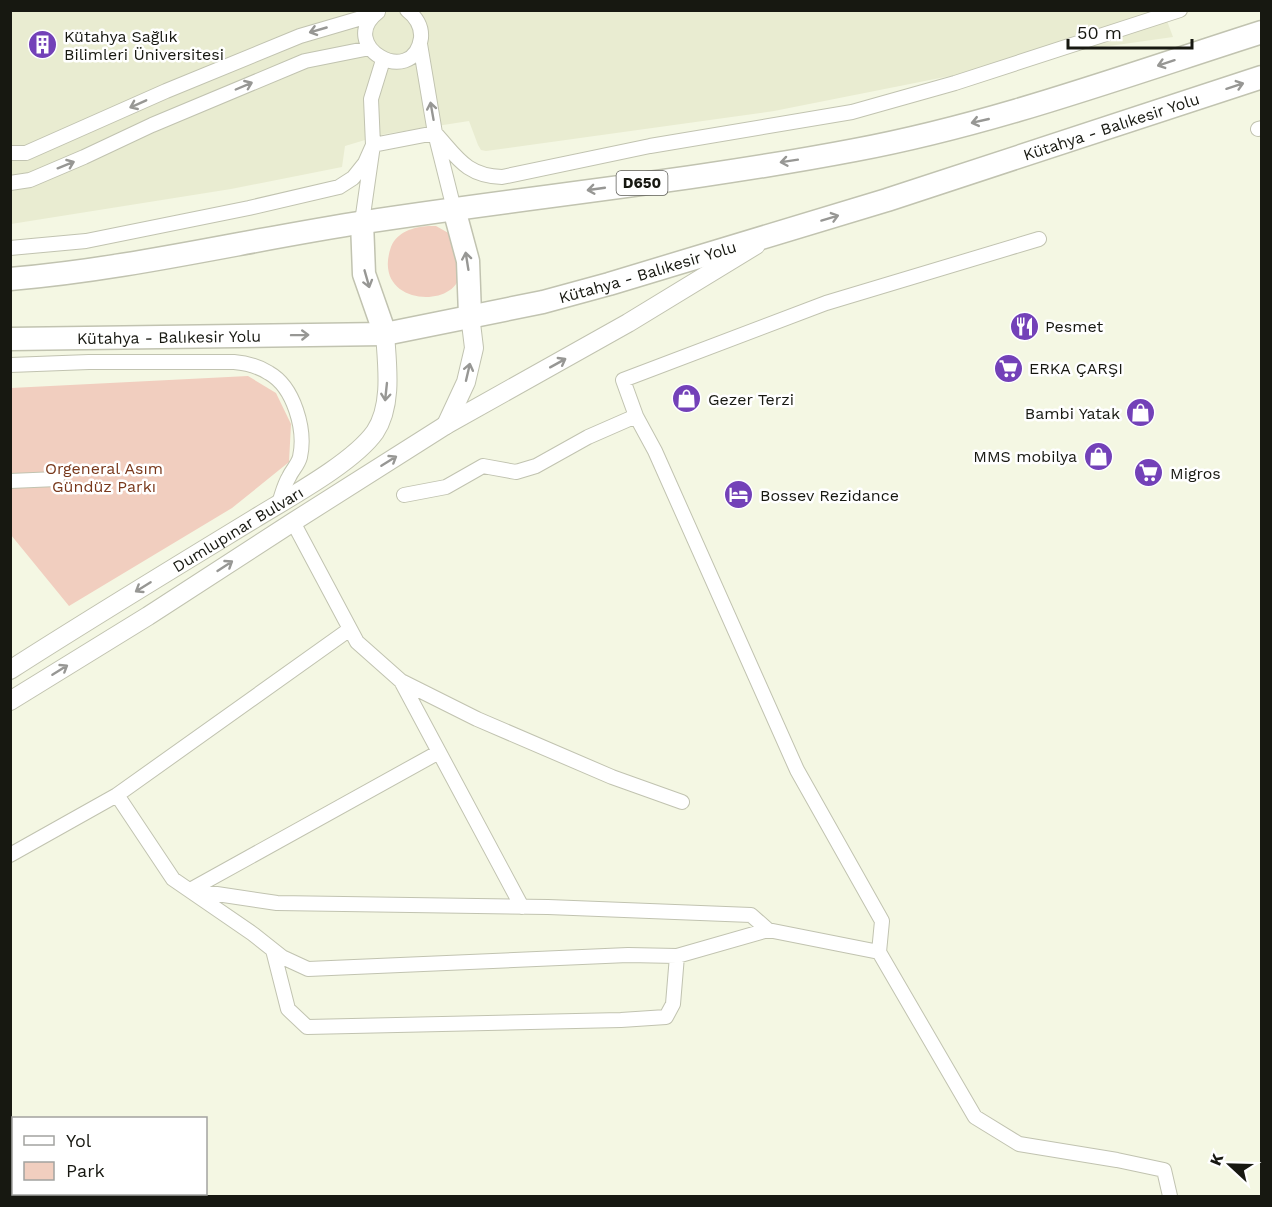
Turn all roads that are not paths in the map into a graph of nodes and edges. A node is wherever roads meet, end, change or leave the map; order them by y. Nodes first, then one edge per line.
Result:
1 (1180, 10) edge
2 (378, 12) edge
3 (415, 13) edge
4 (1262, 32) edge
5 (420, 44) junction
6 (370, 48) junction
7 (383, 60) junction
8 (1262, 77) edge
9 (435, 133) junction
10 (373, 145) junction
11 (10, 153) edge
12 (10, 183) edge
13 (339, 187) junction
14 (365, 199) junction
15 (454, 209) junction
16 (362, 222) junction
17 (773, 235) junction
18 (1039, 239) dead end
19 (10, 248) edge
20 (10, 279) edge
21 (470, 315) junction
22 (385, 334) junction
23 (10, 339) edge
24 (10, 365) edge
25 (636, 416) junction
26 (446, 425) junction
27 (57, 479) dead end
28 (10, 481) edge
29 (404, 495) dead end
30 (279, 503) junction
31 (293, 522) junction
32 (350, 629) junction
33 (10, 670) edge
34 (402, 681) junction
35 (10, 701) edge
36 (439, 752) junction
37 (117, 795) junction
38 (682, 802) dead end
39 (10, 855) edge
40 (190, 890) junction
41 (522, 907) junction
42 (768, 930) junction
43 (273, 950) junction
44 (879, 952) junction
45 (677, 957) junction
46 (1170, 1197) edge

1 - 9 street
2 - 6 street
2 -> 11 street
3 - 5 street
4 -> 15 highway, D650
5 - 7 street
9 -> 5 street
6 - 7 street
12 -> 6 street
7 - 10 street
17 -> 8 highway, Kütahya - Balıkesir Yolu
9 - 10 street
9 - 15 street
10 - 13 street
10 - 14 street
13 - 14 street
13 - 19 street
14 - 16 street
15 - 16 highway, D650
21 -> 15 highway
16 - 20 highway, D650
16 -> 22 highway
17 - 21 highway, Kütahya - Balıkesir Yolu
26 -> 17 main road, Dumlupınar Bulvarı
18 - 25 street
21 - 22 highway, Kütahya - Balıkesir Yolu
26 -> 21 main road
23 -> 22 highway, Kütahya - Balıkesir Yolu
22 -> 30 main road, Dumlupınar Bulvarı
24 - 30 street
25 - 29 street
25 - 44 street
31 -> 26 main road, Dumlupınar Bulvarı
27 - 28 street
30 -> 33 main road, Dumlupınar Bulvarı
31 - 32 street
35 -> 31 main road, Dumlupınar Bulvarı
32 - 34 street
32 - 37 street
34 - 36 street
34 - 38 street
36 - 40 street
36 - 41 street
37 - 39 street
37 - 40 street
40 - 41 street
40 - 43 street
41 - 42 street
42 - 44 street
42 - 45 street
43 - 45 street
43 - 45 street
44 - 46 street

